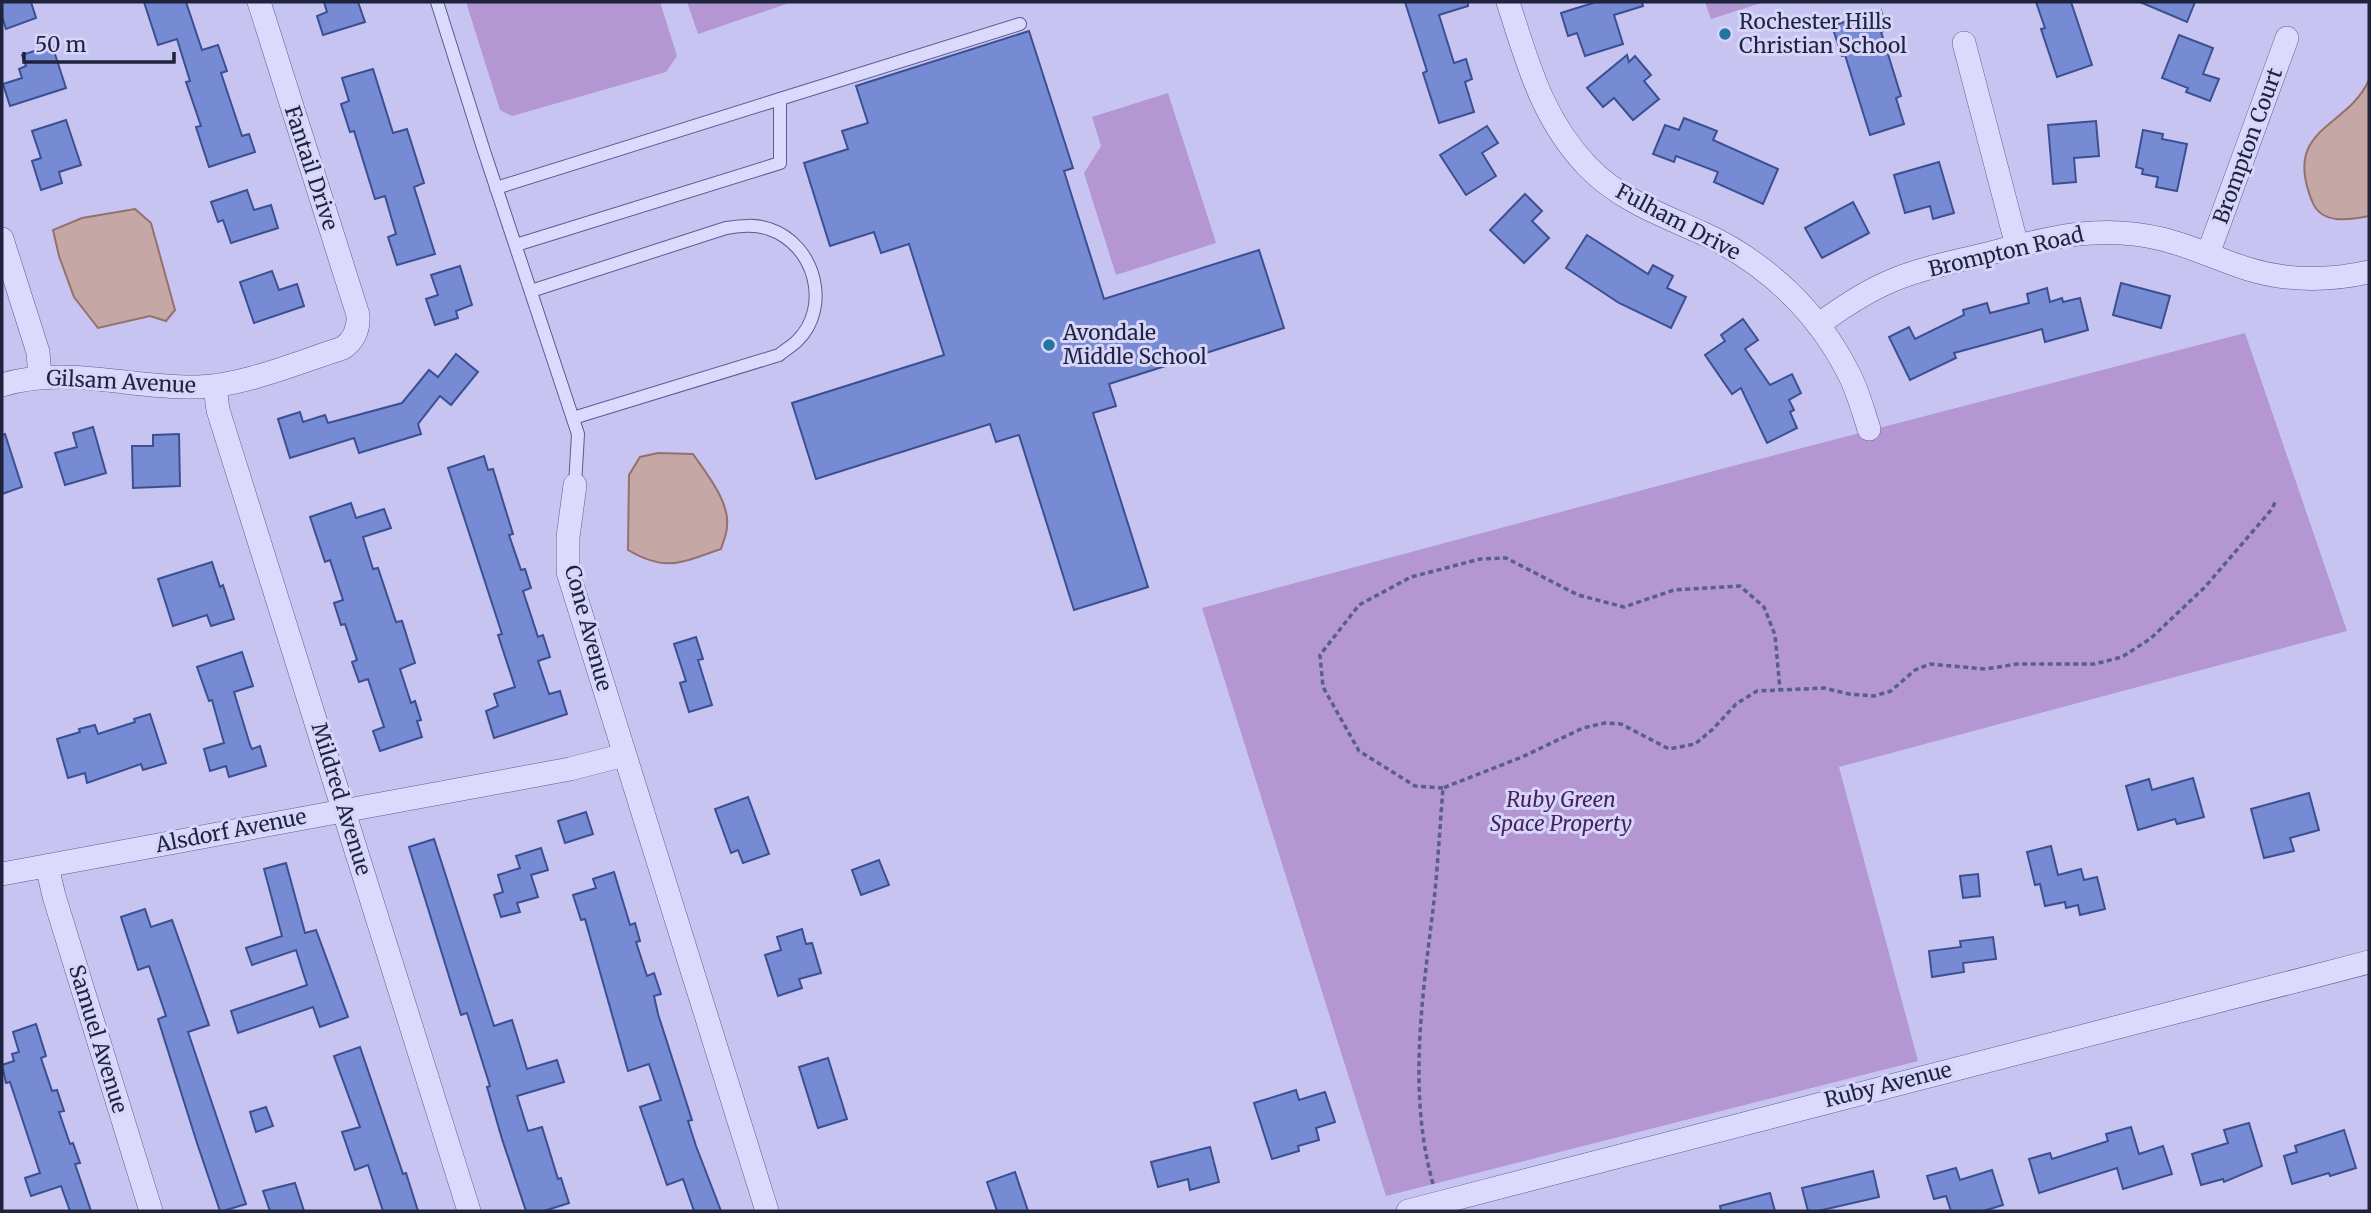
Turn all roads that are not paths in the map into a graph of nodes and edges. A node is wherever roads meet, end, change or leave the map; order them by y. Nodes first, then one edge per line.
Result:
1 (259, 2) edge
2 (437, 2) edge
3 (1508, 2) edge
4 (1020, 24) dead end
5 (2287, 38) dead end
6 (1964, 43) dead end
7 (780, 99) junction
8 (496, 188) junction
9 (2, 239) edge
10 (516, 245) junction
11 (2017, 246) junction
12 (2208, 254) junction
13 (2369, 272) edge
14 (531, 291) junction
15 (1818, 325) junction
16 (355, 334) joint
17 (40, 377) junction
18 (2, 385) edge
19 (215, 387) junction
20 (573, 418) junction
21 (1869, 429) dead end
22 (575, 485) joint
23 (624, 755) junction
24 (345, 809) junction
25 (47, 866) junction
26 (2, 874) edge
27 (2369, 962) edge
28 (151, 1211) edge
29 (469, 1211) edge
30 (767, 1211) edge
31 (1408, 1211) edge

1 - 16 street, Fantail Drive
2 - 8 lane, Cone Avenue
3 - 15 street, Fulham Drive
4 - 7 lane
5 - 12 street, Brompton Court
6 - 11 street
7 - 8 lane
7 - 10 lane
8 - 10 lane, Cone Avenue
9 - 17 street
10 - 14 lane, Cone Avenue
11 - 12 street, Brompton Road
11 - 15 street, Brompton Road
12 - 13 street, Brompton Road
14 - 20 lane, Cone Avenue
14 - 20 lane
15 - 21 street, Fulham Drive
16 - 19 street, Gilsam Avenue
17 - 18 street, Gilsam Avenue
17 - 19 street, Gilsam Avenue
19 - 24 street, Mildred Avenue
20 - 22 lane, Cone Avenue
22 - 23 street, Cone Avenue
23 - 24 street, Alsdorf Avenue
23 - 30 street, Cone Avenue
24 - 25 street, Alsdorf Avenue
24 - 29 street, Mildred Avenue
25 - 26 street, Alsdorf Avenue
25 - 28 street, Samuel Avenue
27 - 31 street, Ruby Avenue

